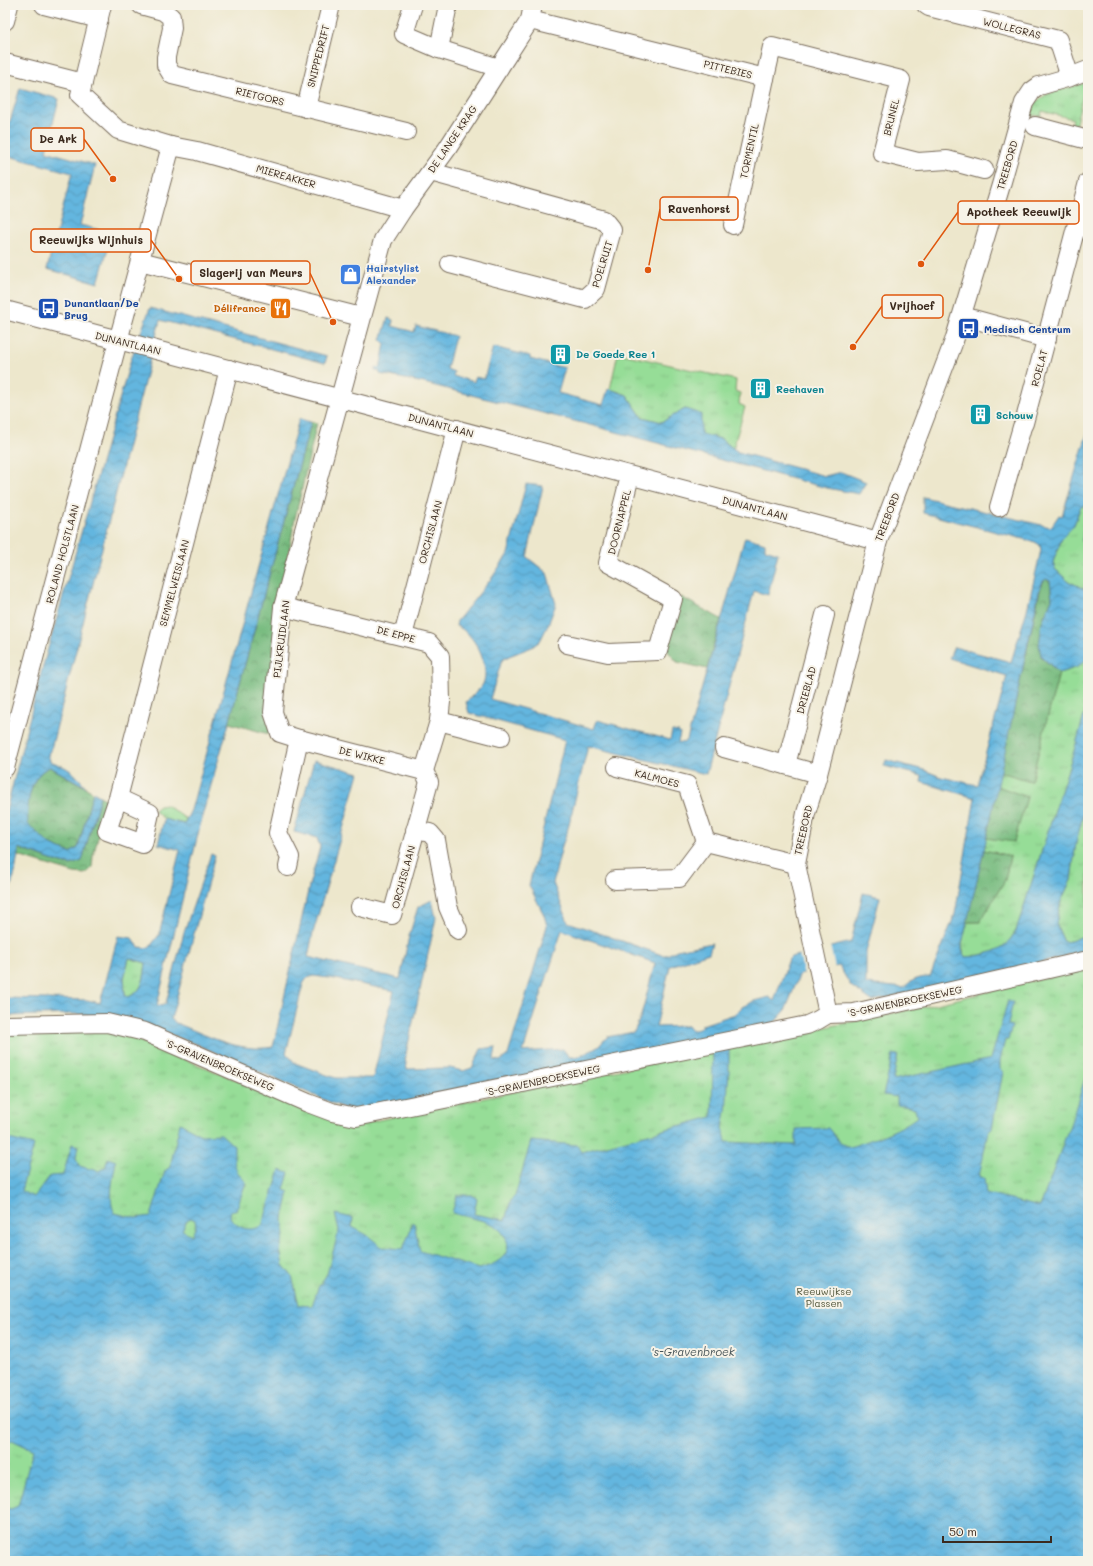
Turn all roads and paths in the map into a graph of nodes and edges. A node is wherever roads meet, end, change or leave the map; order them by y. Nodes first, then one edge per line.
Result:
1 (9, 5) edge
2 (44, 5) edge
3 (141, 5) edge
4 (331, 5) edge
5 (413, 5) edge
6 (448, 5) edge
7 (927, 6) edge
8 (173, 11) edge
9 (101, 12) edge
10 (532, 12) edge
11 (5, 21) edge
12 (440, 49) junction
13 (5, 63) edge
14 (499, 68) junction
15 (1088, 70) edge
16 (1070, 77) junction
17 (765, 78) junction
18 (901, 80) joint
19 (83, 83) junction
20 (306, 108) junction
21 (1035, 126) dead end
22 (406, 132) dead end
23 (1088, 140) edge
24 (171, 146) junction
25 (984, 170) dead end
26 (431, 172) junction
27 (1088, 182) edge
28 (403, 209) junction
29 (733, 225) dead end
30 (140, 261) junction
31 (450, 264) dead end
32 (5, 310) edge
33 (962, 316) junction
34 (361, 318) junction
35 (1047, 339) junction
36 (126, 342) junction
37 (229, 369) junction
38 (340, 397) junction
39 (457, 429) junction
40 (630, 476) junction
41 (999, 507) dead end
42 (878, 541) junction
43 (283, 607) junction
44 (825, 615) dead end
45 (403, 636) junction
46 (567, 644) dead end
47 (439, 721) junction
48 (501, 738) dead end
49 (299, 739) junction
50 (724, 748) dead end
51 (786, 765) junction
52 (617, 767) dead end
53 (5, 768) edge
54 (424, 771) junction
55 (818, 774) junction
56 (118, 798) dead end
57 (415, 830) junction
58 (706, 842) junction
59 (796, 864) junction
60 (288, 867) dead end
61 (615, 880) dead end
62 (360, 907) dead end
63 (458, 930) dead end
64 (1088, 960) edge
65 (828, 1014) junction
66 (5, 1025) edge

1 - 11 street
2 - 9 street
3 - 8 street, RIETGORS
4 - 20 street, SNIPPEDRIFT
5 - 12 street
6 - 12 street
7 - 16 street, WOLLEGRAS
8 - 20 street, RIETGORS
9 - 19 street
10 - 14 street, DE LANGE KRAG
10 - 17 street, PITTEBIES
12 - 14 street
13 - 19 street
14 - 26 street, DE LANGE KRAG
15 - 16 street, TREEBORD
16 - 33 street, TREEBORD
17 - 18 street, PITTEBIES
17 - 29 street, TORMENTIL
18 - 25 street, BRUNEL
19 - 24 street, MIEREAKKER
20 - 22 street, RIETGORS
21 - 23 street
24 - 28 street, MIEREAKKER
24 - 30 street
26 - 28 street, DE LANGE KRAG
26 - 31 street, POELRUIT
27 - 35 street, ROELAT
28 - 34 street
30 - 34 street
30 - 36 street
32 - 36 street, DUNANTLAAN
33 - 35 street
33 - 42 street, TREEBORD
34 - 38 street
35 - 41 street, ROELAT
36 - 37 street, DUNANTLAAN
36 - 53 street, ROLAND HOLSTLAAN
37 - 38 street, DUNANTLAAN
37 - 56 street, SEMMELWEISLAAN
38 - 39 street, DUNANTLAAN
38 - 43 street, PIJLKRUIDLAAN
39 - 40 street, DUNANTLAAN
39 - 45 street, ORCHISLAAN
40 - 42 street, DUNANTLAAN
40 - 46 street, DOORNAPPEL
42 - 55 street, TREEBORD
43 - 45 street, DE EPPE
43 - 49 street, PIJLKRUIDLAAN
44 - 51 street, DRIEBLAD
45 - 47 street, DE EPPE
47 - 48 street
47 - 54 street, ORCHISLAAN
49 - 54 street, DE WIKKE
49 - 60 street
50 - 51 street
51 - 55 street
52 - 58 street, KALMOES
54 - 57 street, ORCHISLAAN
55 - 59 street, TREEBORD
57 - 62 street, ORCHISLAAN
57 - 63 street
58 - 59 street
58 - 61 street
59 - 65 street, TREEBORD
64 - 65 street, 'S-GRAVENBROEKSEWEG
65 - 66 street, 'S-GRAVENBROEKSEWEG

